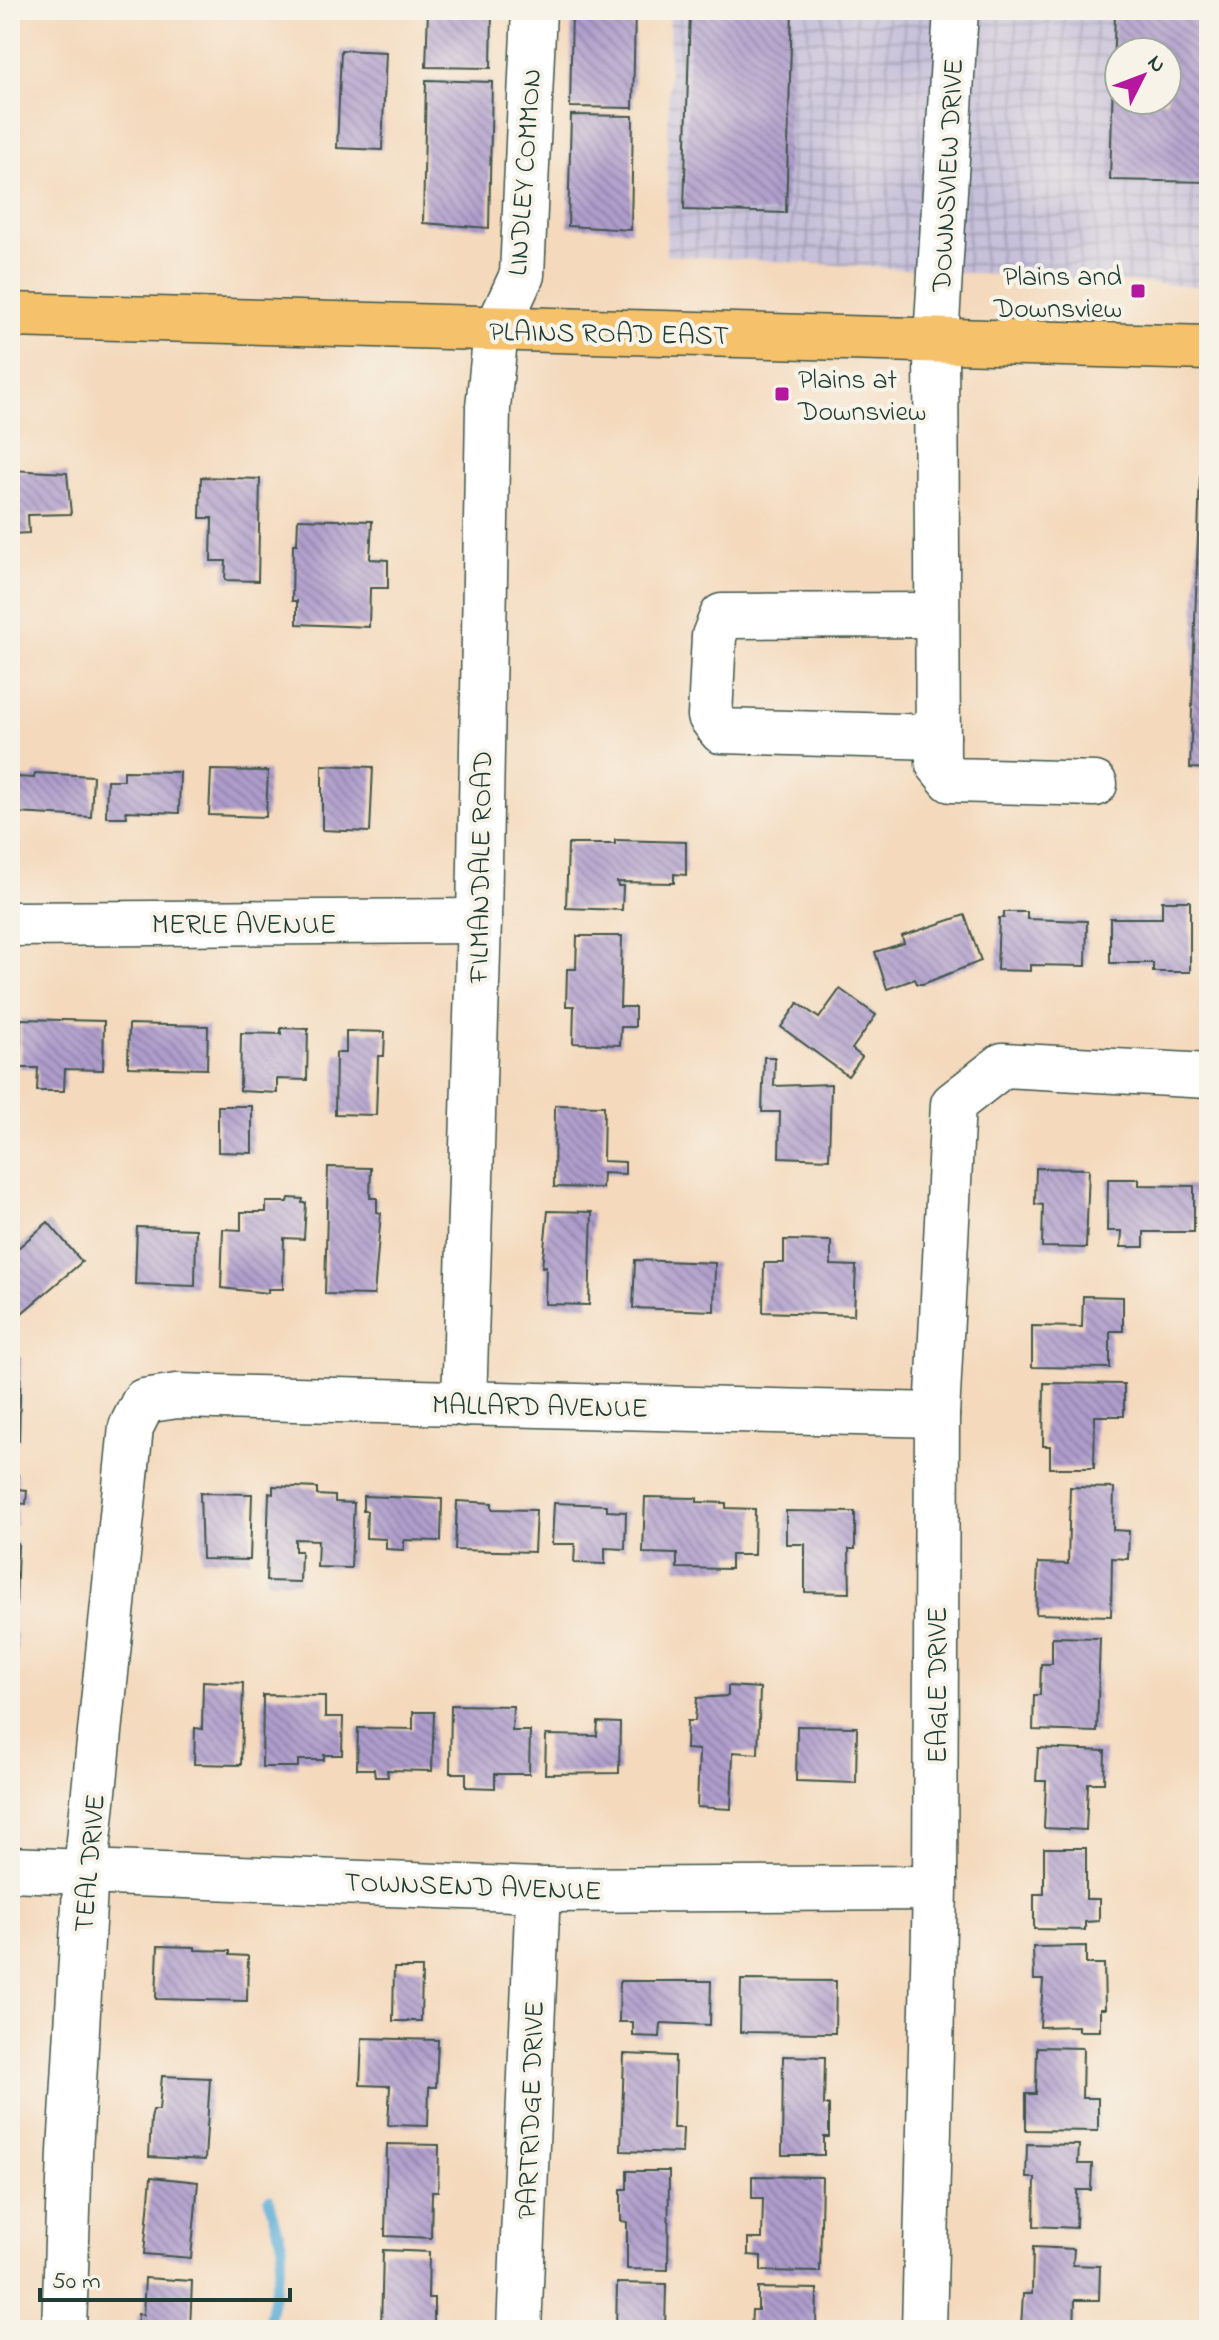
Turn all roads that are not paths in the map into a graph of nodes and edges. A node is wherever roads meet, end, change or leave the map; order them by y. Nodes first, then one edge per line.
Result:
1 (534, 10) edge
2 (956, 10) edge
3 (10, 315) edge
4 (496, 331) junction
5 (936, 339) junction
6 (1209, 348) edge
7 (937, 615) junction
8 (938, 737) junction
9 (1095, 784) dead end
10 (479, 921) junction
11 (10, 924) edge
12 (1209, 1076) edge
13 (144, 1401) joint
14 (464, 1404) junction
15 (937, 1415) junction
16 (10, 1869) edge
17 (86, 1870) junction
18 (935, 1888) junction
19 (538, 1890) junction
20 (64, 2330) edge
21 (519, 2330) edge
22 (924, 2330) edge

1 - 4 street, LINDLEY COMMON
2 - 5 street, DOWNSVIEW DRIVE
3 - 4 main road, PLAINS ROAD EAST
4 - 5 main road, PLAINS ROAD EAST
4 - 10 street, FILMANDALE ROAD
5 - 6 main road, PLAINS ROAD EAST
5 - 7 street, DOWNSVIEW DRIVE
7 - 8 street, DOWNSVIEW DRIVE
7 - 8 street
8 - 9 street, DOWNSVIEW DRIVE
10 - 11 street, MERLE AVENUE
10 - 14 street, FILMANDALE ROAD
12 - 15 street, EAGLE DRIVE
13 - 14 street, MALLARD AVENUE
13 - 17 street, TEAL DRIVE
14 - 15 street, MALLARD AVENUE
15 - 18 street, EAGLE DRIVE
16 - 17 street, TOWNSEND AVENUE
17 - 19 street, TOWNSEND AVENUE
17 - 20 street, TEAL DRIVE
18 - 19 street, TOWNSEND AVENUE
18 - 22 street, EAGLE DRIVE
19 - 21 street, PARTRIDGE DRIVE

